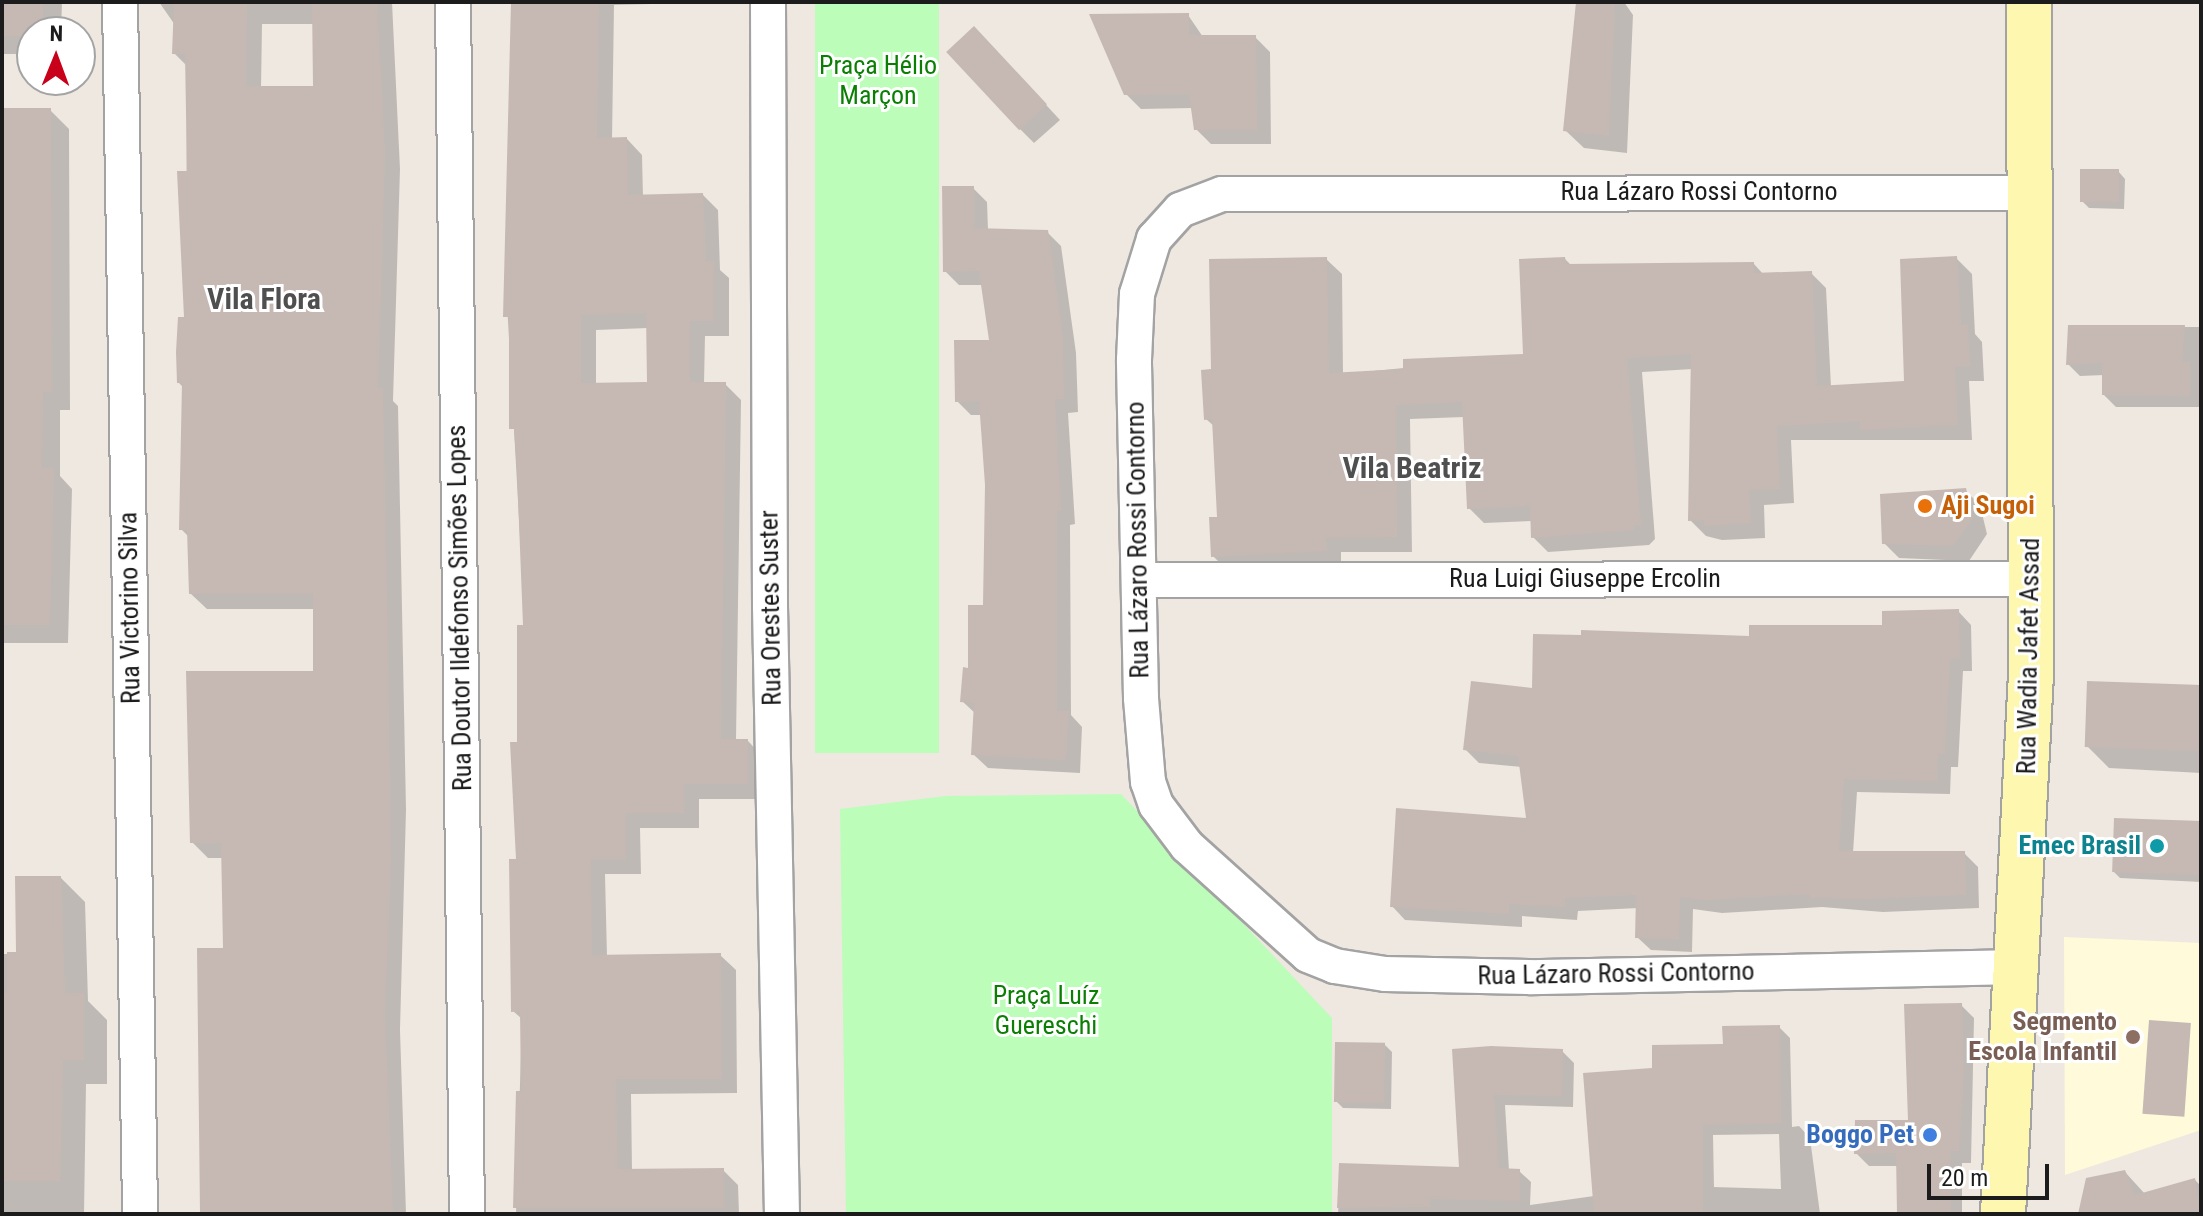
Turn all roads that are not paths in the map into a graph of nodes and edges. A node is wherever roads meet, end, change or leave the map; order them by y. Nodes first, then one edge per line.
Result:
1 (120, 2) edge
2 (453, 2) edge
3 (768, 2) edge
4 (2029, 2) edge
5 (2030, 193) junction
6 (2031, 579) junction
7 (1139, 580) junction
8 (2019, 967) junction
9 (140, 1214) edge
10 (467, 1214) edge
11 (782, 1214) edge
12 (2003, 1214) edge

1 - 9 street, Rua Victorino Silva
2 - 10 street, Rua Doutor Ildefonso Simões Lopes
3 - 11 street, Rua Orestes Suster
4 - 5 street, Rua Wadia Jafet Assad
5 - 6 street, Rua Wadia Jafet Assad
5 - 7 street, Rua Lázaro Rossi Contorno
6 - 7 street, Rua Luigi Giuseppe Ercolin
6 - 8 street, Rua Wadia Jafet Assad
7 - 8 street, Rua Lázaro Rossi Contorno
8 - 12 street, Rua Wadia Jafet Assad

